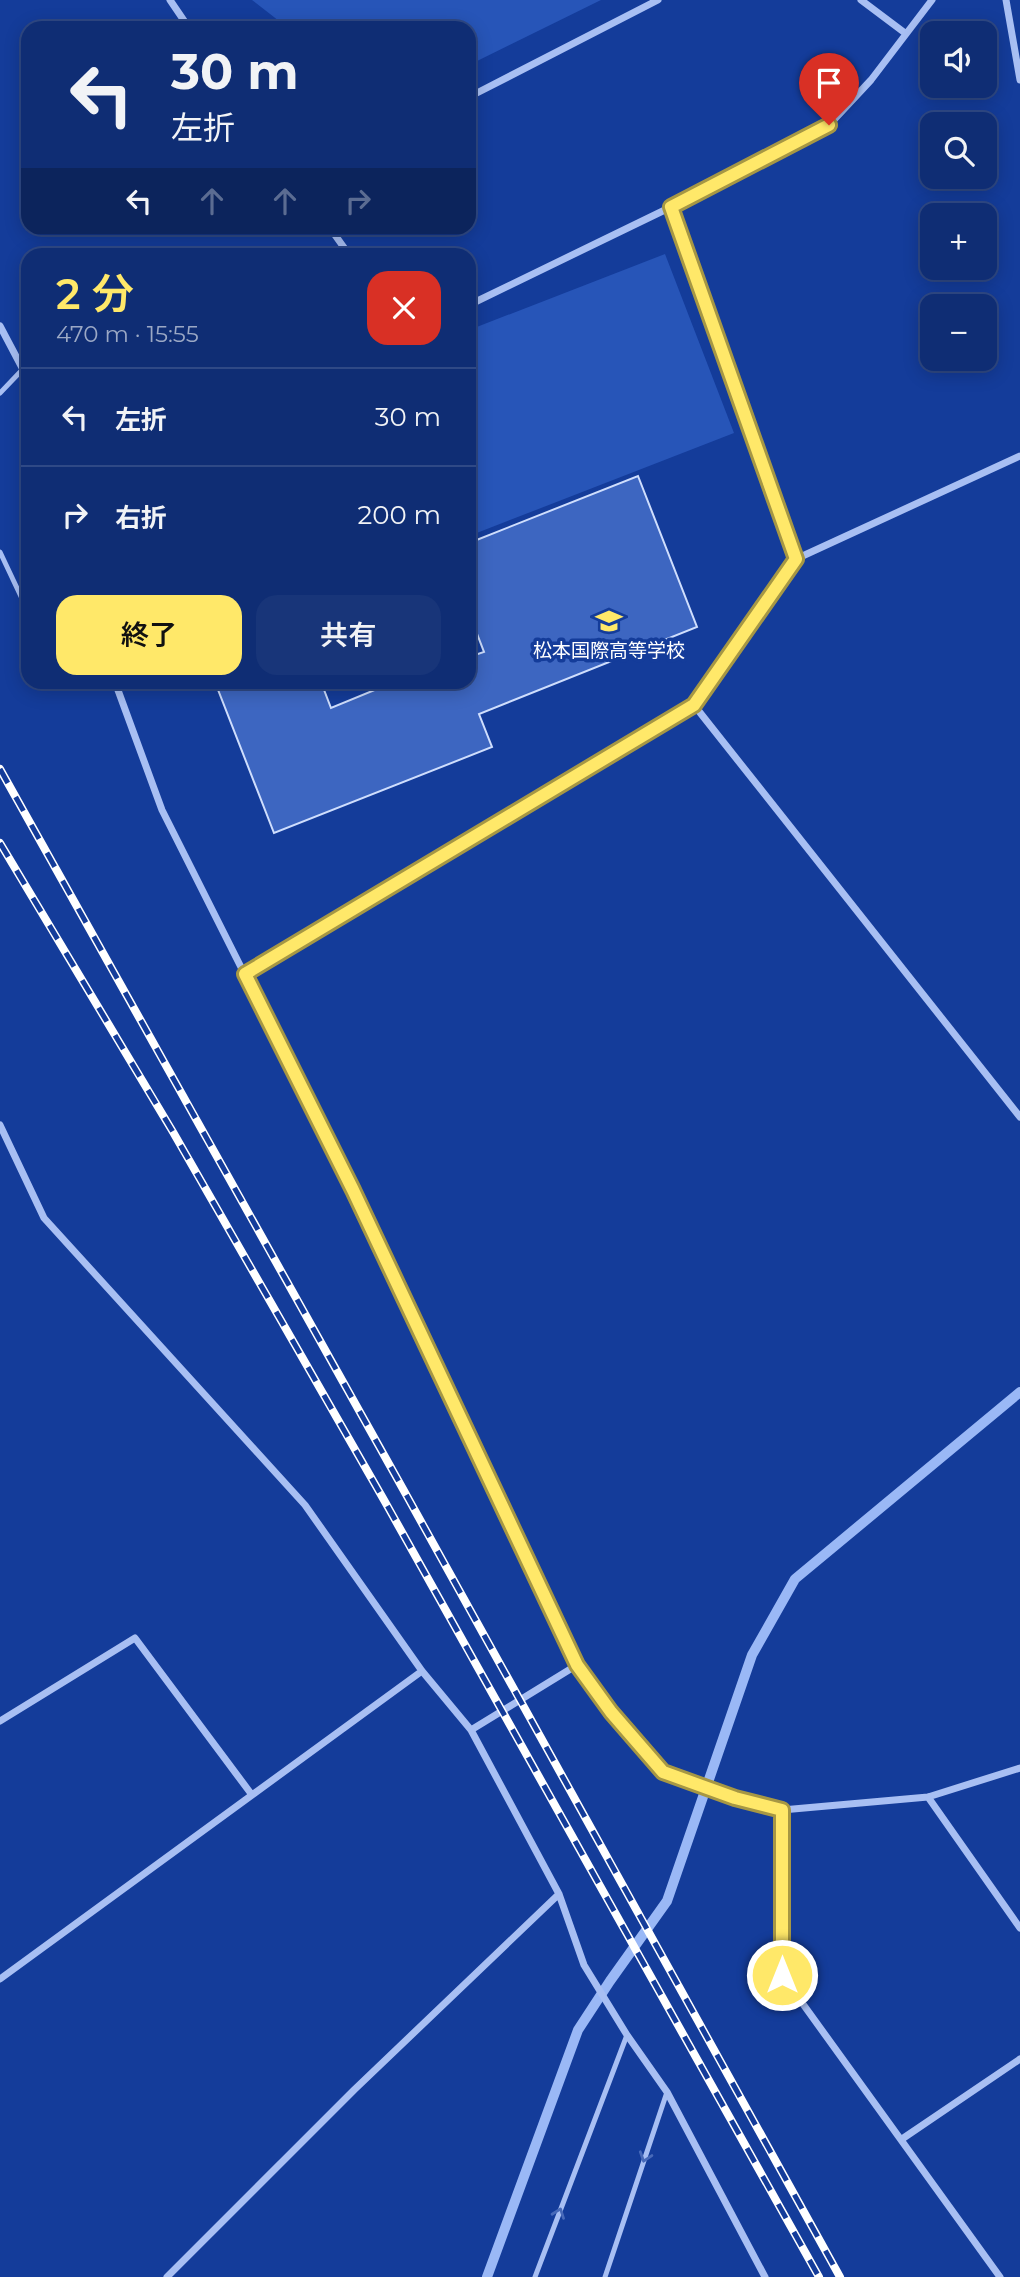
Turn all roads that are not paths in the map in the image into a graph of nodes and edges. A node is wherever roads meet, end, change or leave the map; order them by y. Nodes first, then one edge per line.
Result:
1 (170, 0) edge
2 (658, 0) edge
3 (861, 0) edge
4 (932, 0) edge
5 (1006, 0) edge
6 (184, 21) edge
7 (905, 33) junction
8 (1020, 80) edge
9 (476, 93) edge
10 (671, 207) junction
11 (476, 302) edge
12 (0, 326) edge
13 (21, 368) edge
14 (21, 371) edge
15 (0, 393) edge
16 (1020, 456) edge
17 (0, 552) edge
18 (796, 559) junction
19 (21, 597) edge
20 (119, 689) edge
21 (694, 705) junction
22 (245, 974) junction
23 (1020, 1117) edge
24 (0, 1125) edge
25 (577, 1665) junction
26 (422, 1671) junction
27 (0, 1721) edge
28 (471, 1730) junction
29 (1020, 1768) edge
30 (252, 1795) junction
31 (929, 1797) junction
32 (782, 1810) junction
33 (559, 1894) junction
34 (1020, 1928) edge
35 (0, 1979) edge
36 (627, 2035) junction
37 (1020, 2059) edge
38 (667, 2092) junction
39 (902, 2139) junction
40 (167, 2277) edge
41 (535, 2277) edge
42 (605, 2277) edge
43 (765, 2277) edge
44 (1000, 2277) edge

1 - 6 street
2 - 9 street
3 - 7 street
4 - 7 street
5 - 8 street
7 - 10 street
10 - 11 street
10 - 18 street
12 - 13 street
14 - 15 lane
16 - 18 street
17 - 19 lane
18 - 21 street
20 - 22 street
21 - 22 street
21 - 23 street
22 - 25 street
24 - 26 street
25 - 28 street
25 - 32 street
26 - 28 street
26 - 30 street
27 - 30 street
28 - 33 street
29 - 31 street
30 - 35 street
31 - 32 street
31 - 34 street
32 - 39 street
33 - 36 street
33 - 40 street
36 - 38 street
41 -> 36 lane
37 - 39 street
38 -> 42 lane
38 - 43 street
39 - 44 street

